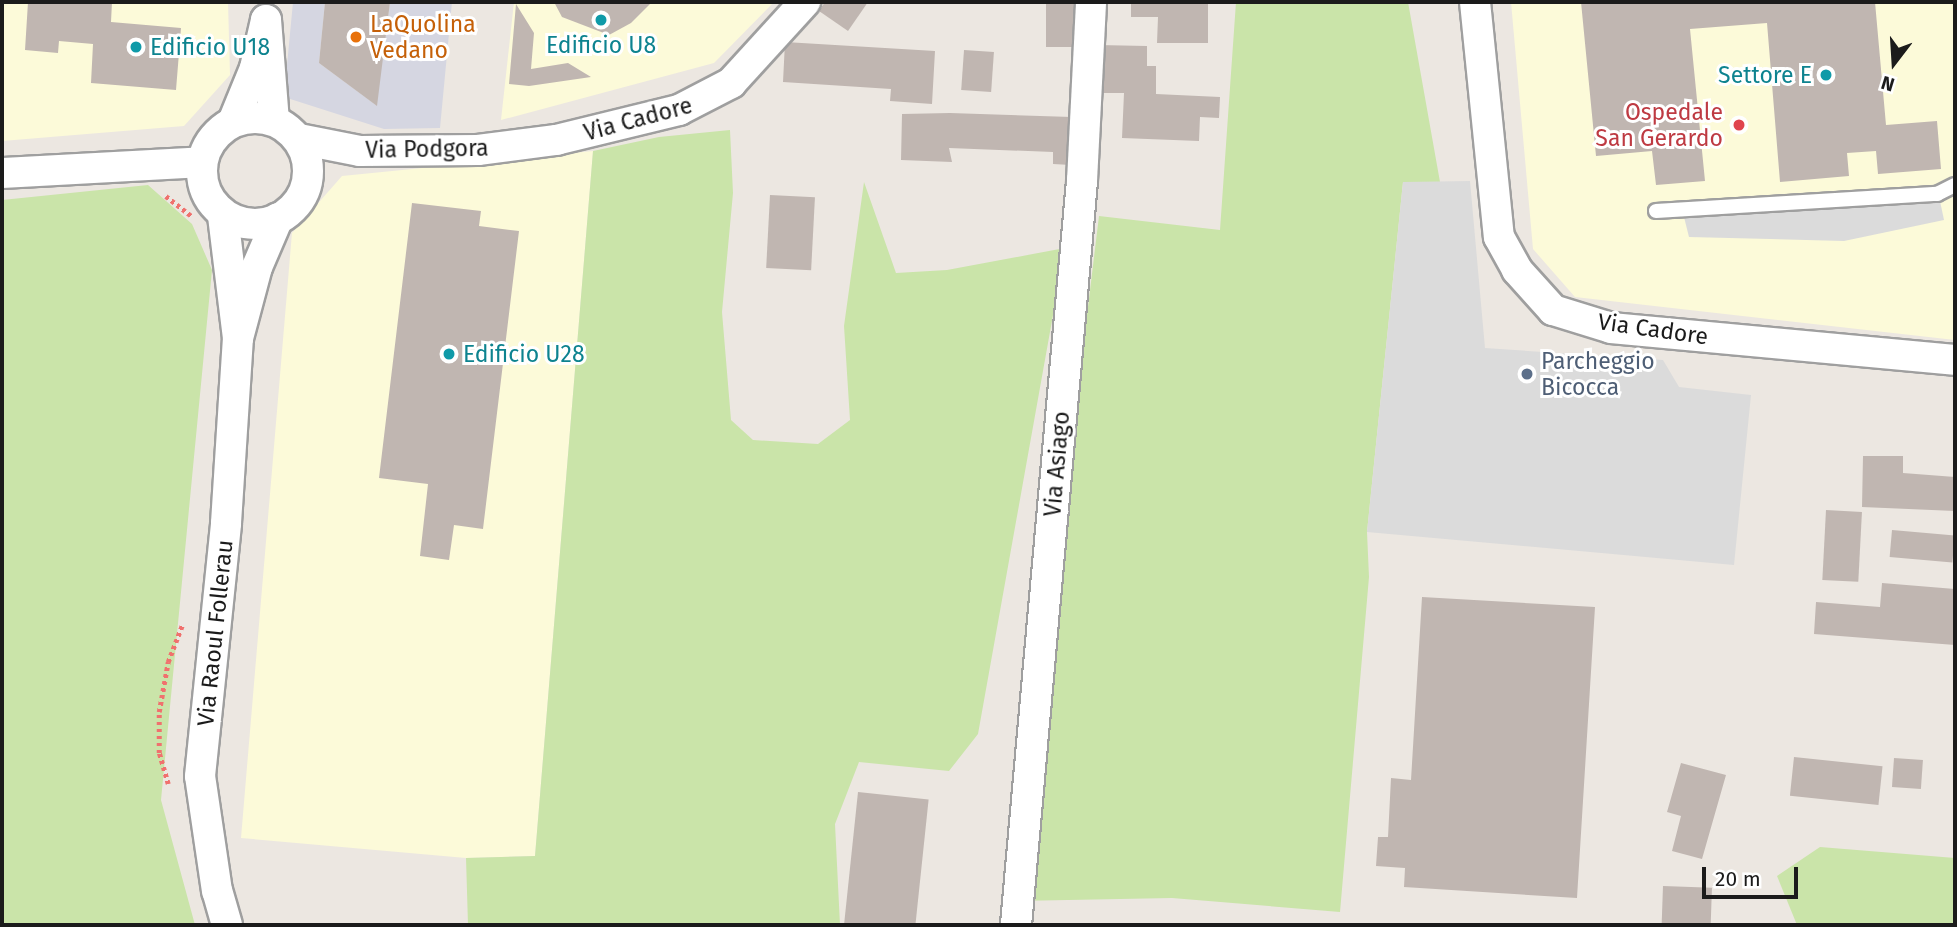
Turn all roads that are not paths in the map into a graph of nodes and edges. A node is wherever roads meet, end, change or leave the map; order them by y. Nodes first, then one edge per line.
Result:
1 (805, 2) edge
2 (1091, 2) edge
3 (1475, 2) edge
4 (266, 11) edge
5 (274, 121) junction
6 (233, 122) junction
7 (299, 139) junction
8 (556, 140) joint
9 (202, 162) junction
10 (2, 173) edge
11 (1955, 185) edge
12 (1656, 211) dead end
13 (278, 218) junction
14 (211, 222) junction
15 (238, 338) junction
16 (1955, 360) edge
17 (227, 925) edge
18 (1016, 925) edge

1 - 8 street, Via Cadore
2 - 18 street, Via Asiago
3 - 16 street, Via Cadore
4 - 5 street
4 - 6 street
5 - 6 street
5 - 7 street
6 - 9 street
7 - 8 street, Via Podgora
7 - 13 street
9 - 10 street
9 - 14 street
11 - 12 lane
13 - 14 street
13 - 15 street, Via Raoul Follerau
14 - 15 street, Via Raoul Follerau
15 - 17 street, Via Raoul Follerau

